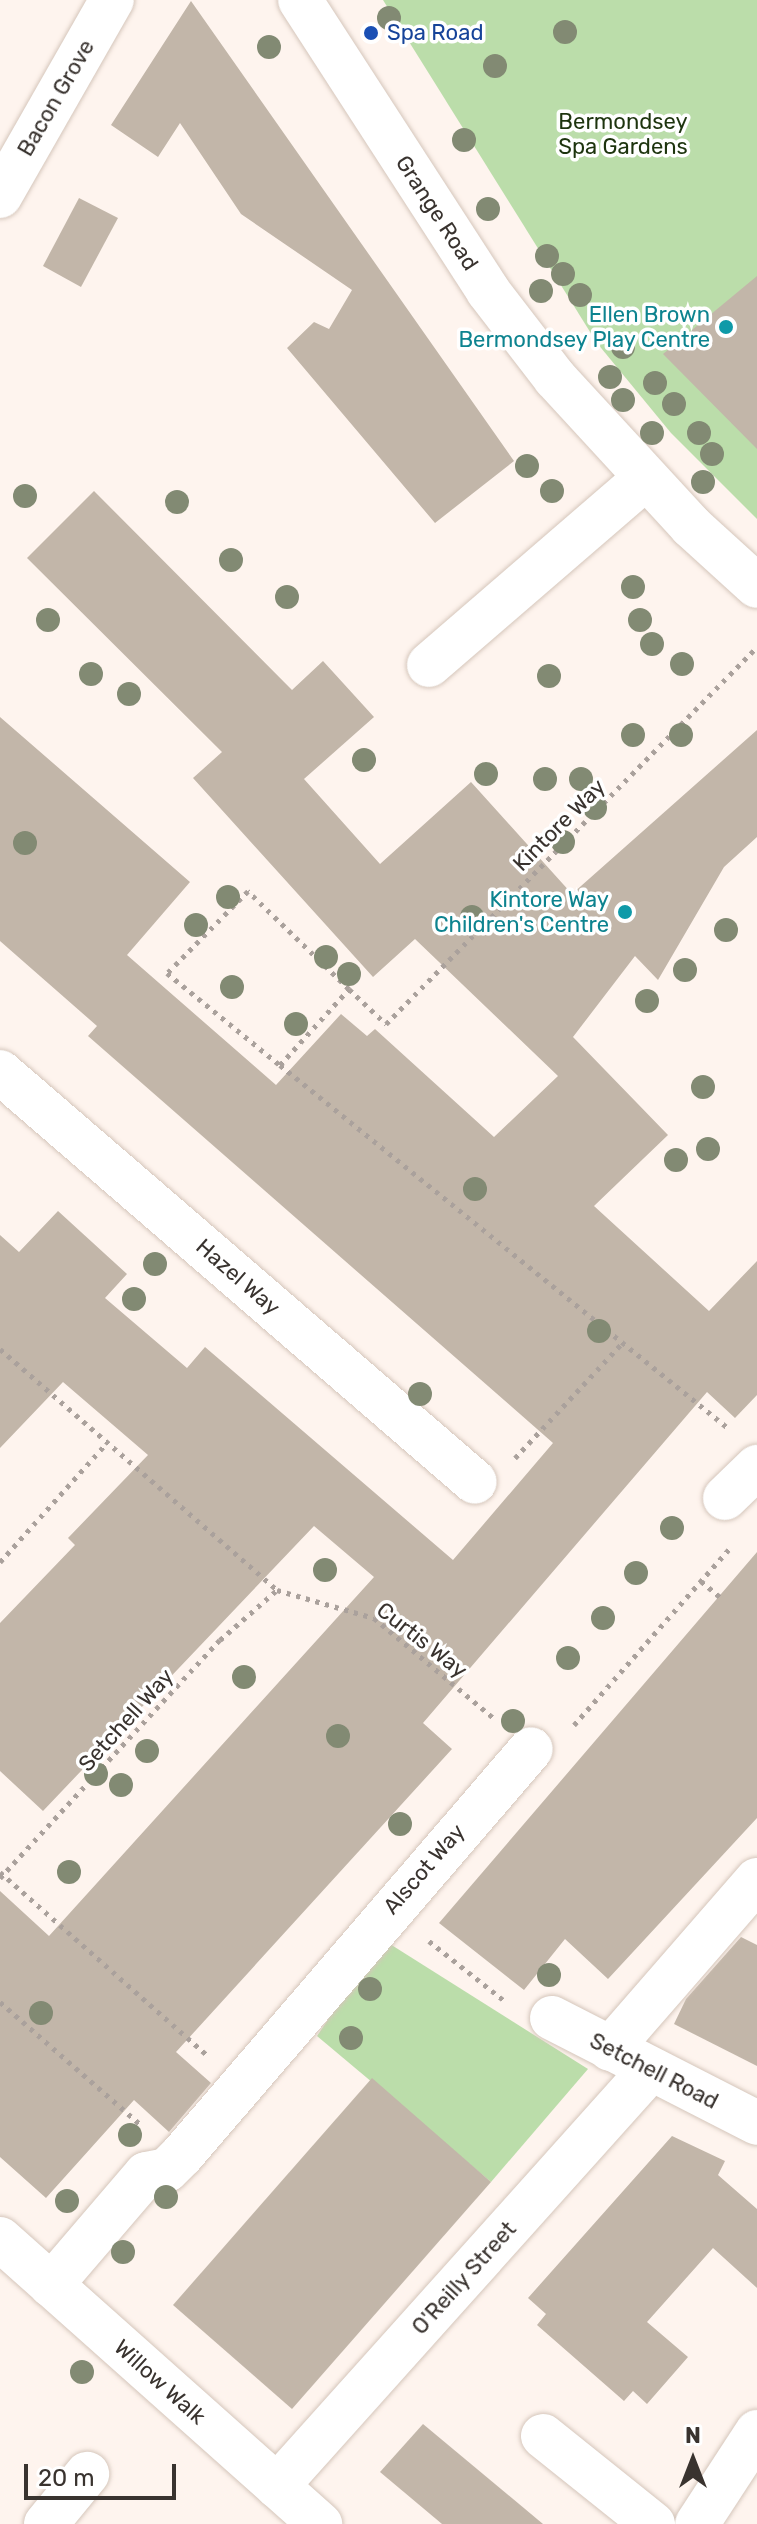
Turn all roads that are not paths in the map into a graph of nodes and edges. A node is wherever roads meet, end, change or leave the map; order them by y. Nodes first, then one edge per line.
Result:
1 (112, 0) edge
2 (300, 0) edge
3 (0, 196) edge
4 (646, 478) junction
5 (757, 586) edge
6 (429, 665) dead end
7 (0, 1072) edge
8 (745, 1449) edge
9 (475, 1482) road end
10 (725, 1498) road end
11 (531, 1749) road end
12 (757, 1880) edge
13 (552, 2018) road end
14 (610, 2049) junction
15 (650, 2070) junction
16 (757, 2123) edge
17 (0, 2239) edge
18 (51, 2285) junction
19 (757, 2432) edge
20 (543, 2436) dead end
21 (87, 2474) dead end
22 (277, 2486) junction
23 (46, 2524) edge
24 (320, 2524) edge
25 (653, 2524) edge
26 (697, 2524) edge

1 - 3 street, Bacon Grove
2 - 4 street, Grange Road
4 - 5 street, Grange Road
4 - 6 street
7 - 9 street, Hazel Way
8 - 10 street
11 - 18 street, Alscot Way
12 - 14 street
13 - 14 street, Setchell Road
14 - 15 street, Setchell Road
15 - 16 street, Setchell Road
15 - 22 street, O'Reilly Street
17 - 18 street, Willow Walk
18 - 22 street, Willow Walk
19 - 26 street
20 - 25 street
21 - 23 street
22 - 24 street, Willow Walk

